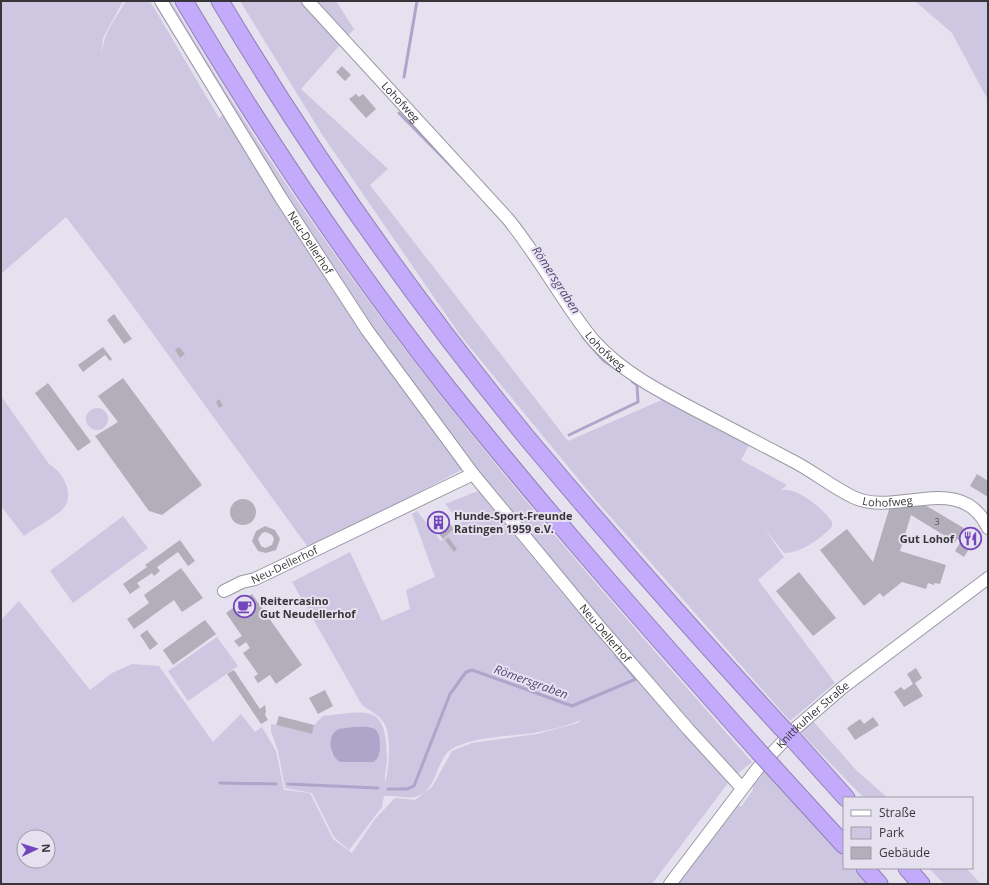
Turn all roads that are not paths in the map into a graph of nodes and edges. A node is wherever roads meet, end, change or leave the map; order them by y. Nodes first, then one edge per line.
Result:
1 (161, 1) edge
2 (184, 1) edge
3 (220, 1) edge
4 (308, 1) edge
5 (473, 474) junction
6 (988, 528) edge
7 (988, 578) edge
8 (224, 591) dead end
9 (742, 788) junction
10 (845, 797) edge
11 (843, 844) edge
12 (866, 869) edge
13 (908, 869) edge
14 (670, 884) edge
15 (879, 884) edge
16 (921, 884) edge

1 - 5 street, Neu-Dellerhof
2 - 11 highway, bridge
3 - 10 highway, bridge
4 - 6 street, Lohofweg
5 - 8 street, Neu-Dellerhof
5 - 9 street, Neu-Dellerhof
7 - 9 street, Knittkuhler Straße
9 - 14 street, Knittkuhler Straße
12 - 15 highway
13 - 16 highway

